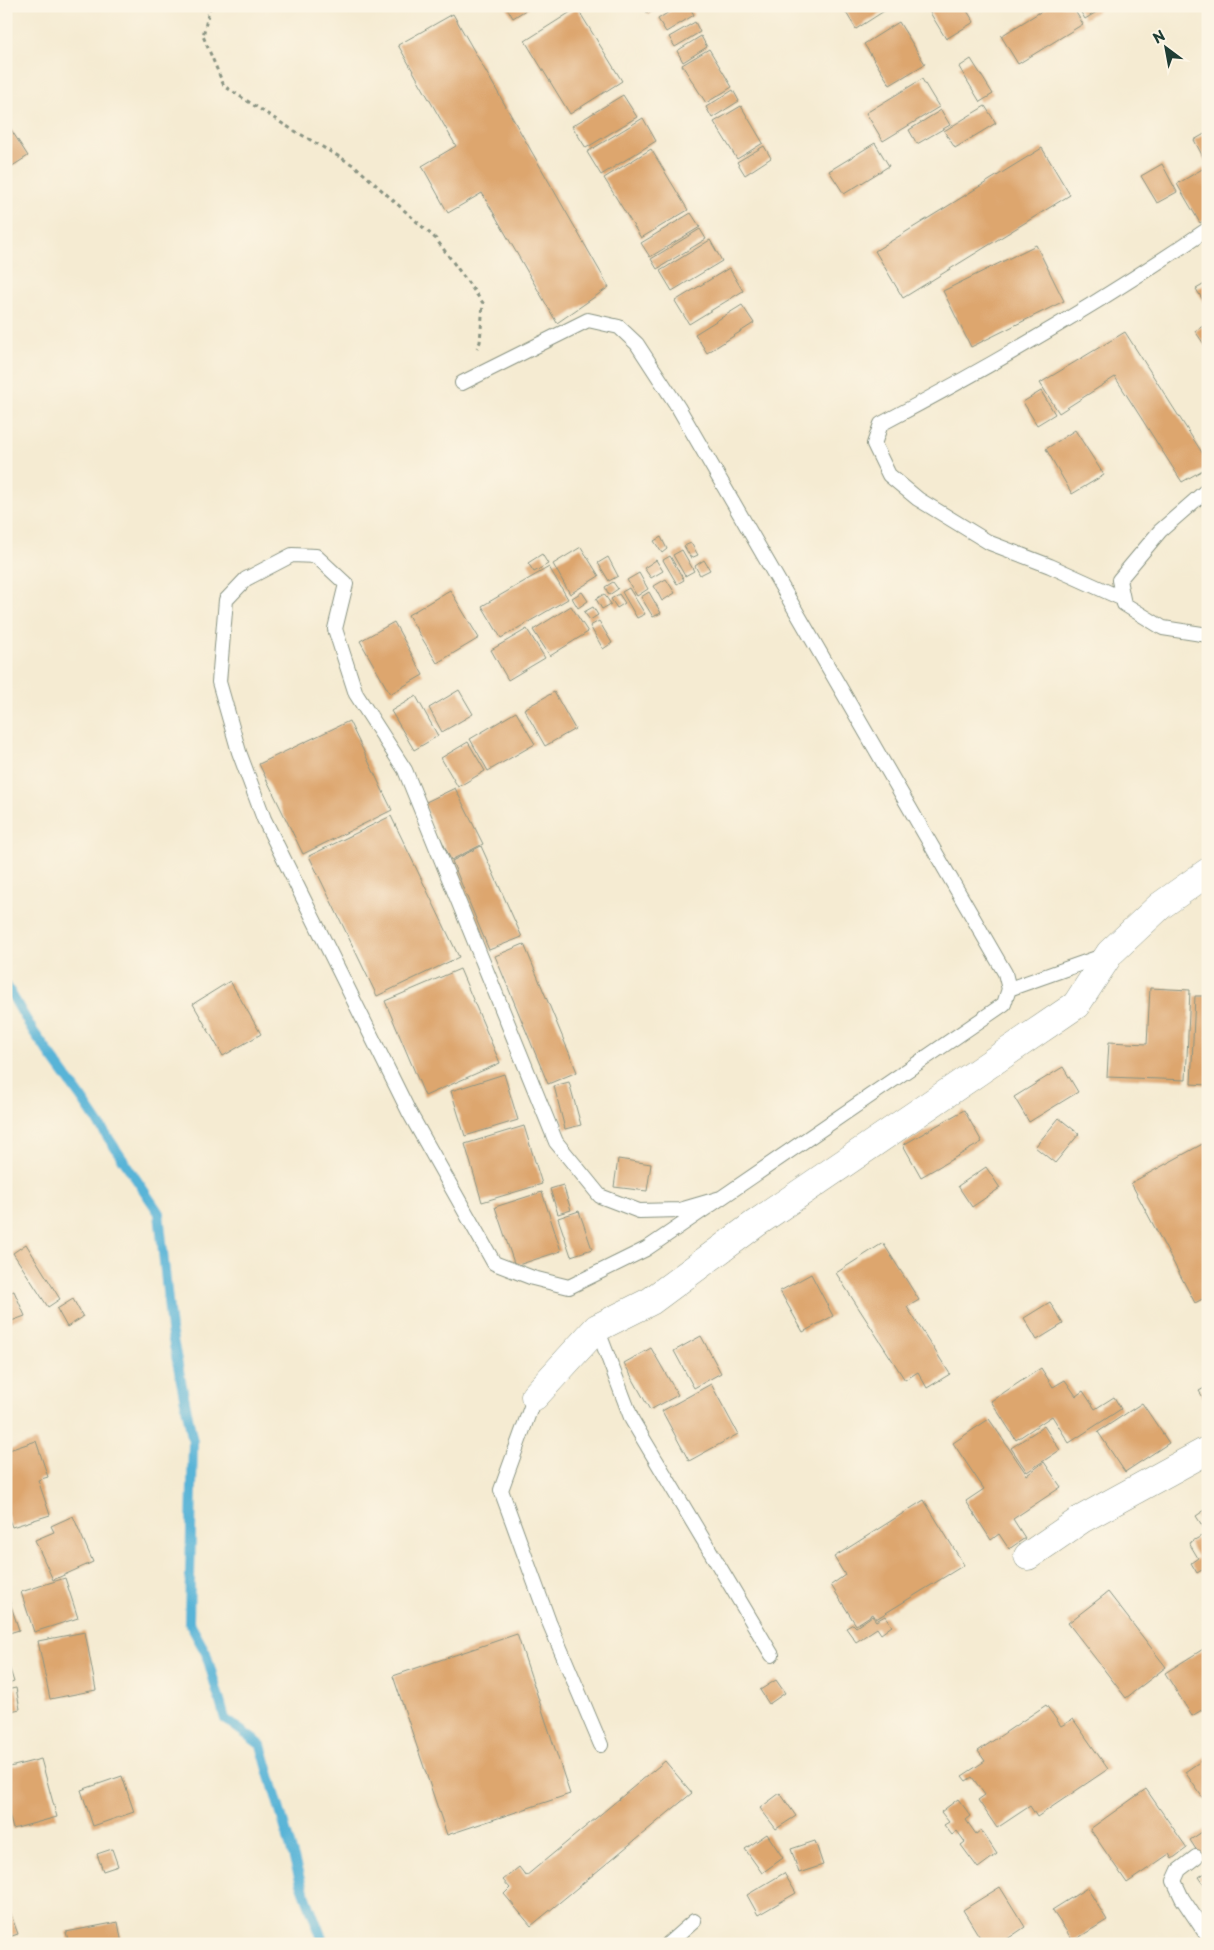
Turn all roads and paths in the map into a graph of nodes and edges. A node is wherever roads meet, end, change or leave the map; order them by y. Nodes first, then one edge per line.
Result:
1 (210, 6) edge
2 (1208, 229) edge
3 (462, 383) joint
4 (1208, 489) edge
5 (1123, 599) junction
6 (1208, 635) edge
7 (1208, 872) edge
8 (1110, 953) junction
9 (1010, 989) junction
10 (721, 1198) junction
11 (597, 1328) junction
12 (535, 1396) joint
13 (1208, 1450) edge
14 (1028, 1556) dead end
15 (772, 1655) dead end
16 (601, 1745) dead end
17 (1196, 1857) dead end
18 (694, 1921) dead end
19 (1208, 1936) edge
20 (668, 1944) edge

1 - 3 path
2 - 5 lane
3 - 9 lane
4 - 5 lane
5 - 6 lane
7 - 8 street
8 - 9 lane
8 - 11 street
9 - 10 lane
10 - 10 lane
11 - 12 street
11 - 15 lane
12 - 16 lane
13 - 14 street
17 - 19 lane
18 - 20 lane

